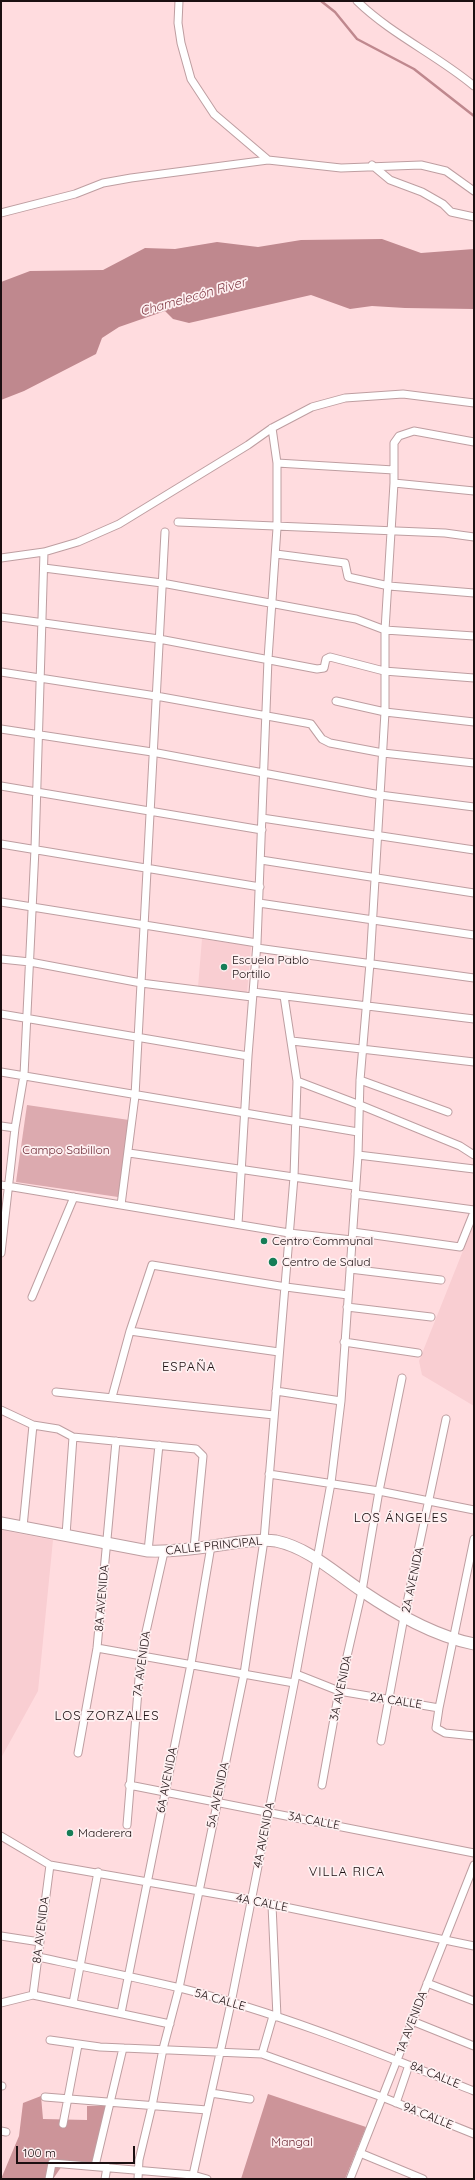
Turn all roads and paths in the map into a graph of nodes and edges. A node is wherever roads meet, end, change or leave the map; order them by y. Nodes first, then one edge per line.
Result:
1 (179, 1) edge
2 (357, 1) edge
3 (474, 86) edge
4 (268, 160) junction
5 (372, 165) junction
6 (474, 191) edge
7 (1, 213) edge
8 (474, 217) edge
9 (474, 403) edge
10 (272, 428) junction
11 (474, 442) edge
12 (277, 463) junction
13 (394, 470) junction
14 (394, 483) junction
15 (474, 491) edge
16 (178, 522) dead end
17 (277, 528) junction
18 (165, 532) dead end
19 (390, 532) junction
20 (474, 537) edge
21 (44, 552) junction
22 (276, 554) junction
23 (1, 558) edge
24 (44, 568) junction
25 (162, 583) junction
26 (389, 586) junction
27 (474, 593) edge
28 (272, 603) junction
29 (1, 617) edge
30 (42, 623) junction
31 (385, 630) junction
32 (474, 636) edge
33 (159, 639) junction
34 (268, 659) junction
35 (384, 671) junction
36 (1, 672) edge
37 (40, 677) junction
38 (474, 678) edge
39 (156, 696) junction
40 (336, 701) dead end
41 (385, 712) junction
42 (265, 717) junction
43 (474, 722) edge
44 (1, 729) edge
45 (38, 735) junction
46 (152, 752) junction
47 (383, 753) junction
48 (474, 763) edge
49 (262, 774) junction
50 (1, 786) edge
51 (36, 792) junction
52 (380, 795) junction
53 (474, 807) edge
54 (149, 810) junction
55 (262, 818) junction
56 (262, 830) junction
57 (377, 835) junction
58 (1, 844) edge
59 (35, 849) junction
60 (474, 850) edge
61 (261, 860) junction
62 (146, 867) junction
63 (375, 877) junction
64 (260, 887) junction
65 (474, 893) edge
66 (1, 902) edge
67 (259, 903) junction
68 (32, 907) junction
69 (372, 919) junction
70 (144, 925) junction
71 (474, 935) edge
72 (257, 946) junction
73 (1, 959) edge
74 (30, 962) junction
75 (370, 963) junction
76 (474, 978) edge
77 (141, 983) junction
78 (252, 995) junction
79 (284, 996) junction
80 (365, 1005) junction
81 (1, 1014) edge
82 (27, 1018) junction
83 (474, 1019) edge
84 (138, 1037) junction
85 (292, 1041) junction
86 (362, 1048) junction
87 (248, 1056) junction
88 (474, 1062) edge
89 (1, 1072) edge
90 (24, 1075) junction
91 (360, 1080) junction
92 (297, 1081) junction
93 (135, 1096) junction
94 (360, 1105) junction
95 (448, 1112) dead end
96 (244, 1114) junction
97 (295, 1121) junction
98 (1, 1126) edge
99 (15, 1128) junction
100 (358, 1132) junction
101 (128, 1153) junction
102 (358, 1155) junction
103 (474, 1155) edge
104 (474, 1169) edge
105 (242, 1171) junction
106 (294, 1177) junction
107 (5, 1186) edge
108 (356, 1186) junction
109 (355, 1194) junction
110 (74, 1197) junction
111 (121, 1205) junction
112 (474, 1211) edge
113 (238, 1224) junction
114 (352, 1232) junction
115 (289, 1233) junction
116 (2, 1240) edge
117 (352, 1240) junction
118 (1, 1253) edge
119 (350, 1269) junction
120 (440, 1280) dead end
121 (286, 1287) junction
122 (348, 1295) junction
123 (32, 1297) dead end
124 (347, 1307) junction
125 (431, 1317) dead end
126 (130, 1331) junction
127 (344, 1342) junction
128 (279, 1352) junction
129 (418, 1352) dead end
130 (402, 1378) dead end
131 (276, 1391) junction
132 (56, 1392) dead end
133 (112, 1397) junction
134 (341, 1400) junction
135 (1, 1410) edge
136 (274, 1415) junction
137 (446, 1419) dead end
138 (33, 1425) junction
139 (73, 1437) junction
140 (116, 1441) junction
141 (159, 1445) junction
142 (269, 1474) junction
143 (331, 1483) junction
144 (379, 1491) junction
145 (430, 1501) junction
146 (474, 1510) edge
147 (1, 1523) edge
148 (23, 1527) junction
149 (66, 1535) junction
150 (474, 1539) edge
151 (264, 1540) junction
152 (107, 1543) junction
153 (211, 1546) junction
154 (194, 1548) junction
155 (148, 1551) junction
156 (164, 1552) junction
157 (318, 1559) junction
158 (362, 1591) junction
159 (404, 1617) junction
160 (454, 1640) junction
161 (474, 1644) edge
162 (97, 1648) junction
163 (141, 1654) junction
164 (191, 1664) junction
165 (244, 1674) junction
166 (296, 1674) junction
167 (294, 1683) junction
168 (339, 1691) junction
169 (389, 1700) junction
170 (439, 1708) junction
171 (474, 1736) edge
172 (381, 1741) dead end
173 (78, 1753) dead end
174 (129, 1785) junction
175 (322, 1785) dead end
176 (165, 1792) junction
177 (217, 1802) junction
178 (268, 1812) junction
179 (127, 1825) dead end
180 (1, 1836) edge
181 (474, 1853) edge
182 (474, 1864) edge
183 (50, 1865) junction
184 (98, 1872) junction
185 (147, 1881) junction
186 (199, 1891) junction
187 (251, 1900) junction
188 (272, 1905) junction
189 (1, 1936) edge
190 (442, 1940) junction
191 (40, 1942) junction
192 (474, 1946) edge
193 (38, 1956) junction
194 (79, 1966) junction
195 (128, 1977) junction
196 (427, 1983) junction
197 (179, 1988) junction
198 (33, 1995) junction
199 (474, 2001) edge
200 (1, 2003) edge
201 (74, 2003) junction
202 (231, 2003) junction
203 (121, 2013) junction
204 (275, 2016) junction
205 (412, 2021) junction
206 (170, 2024) junction
207 (50, 2040) dead end
208 (78, 2045) junction
209 (474, 2046) edge
210 (122, 2048) junction
211 (163, 2049) junction
212 (221, 2051) junction
213 (262, 2054) junction
214 (397, 2060) junction
215 (409, 2065) junction
216 (474, 2091) edge
217 (211, 2093) junction
218 (45, 2097) dead end
219 (382, 2097) junction
220 (66, 2099) junction
221 (250, 2099) dead end
222 (111, 2102) junction
223 (396, 2103) junction
224 (152, 2106) junction
225 (207, 2110) junction
226 (63, 2124) dead end
227 (474, 2134) edge
228 (360, 2153) junction
229 (95, 2166) junction
230 (107, 2167) junction
231 (138, 2170) junction
232 (193, 2175) junction
233 (49, 2179) edge
234 (105, 2179) edge
235 (138, 2179) edge
236 (207, 2179) edge
237 (350, 2179) edge
238 (423, 2179) edge

1 - 4 street
2 - 3 street
4 - 5 street
4 - 7 street
5 - 6 street
5 - 8 street
9 - 10 street
10 - 12 street
10 - 21 street
11 - 13 street, 4A AVENIDA
12 - 13 street
12 - 17 street
13 - 14 street, 4A AVENIDA
14 - 15 street
14 - 19 street, 4A AVENIDA
16 - 17 street
17 - 19 street
17 - 22 street
18 - 25 street
19 - 20 street
19 - 26 street, 4A AVENIDA
21 - 23 street
21 - 24 street
22 - 26 street
22 - 28 street
24 - 25 street
24 - 30 street
25 - 28 street
25 - 33 street
26 - 27 street
26 - 31 street, 4A AVENIDA
28 - 31 street
28 - 34 street
29 - 30 street
30 - 33 street
30 - 37 street
31 - 32 street
31 - 35 street, 4A AVENIDA
33 - 34 street
33 - 39 street
34 - 35 street
34 - 42 street
35 - 38 street
35 - 41 street, 4A AVENIDA
36 - 37 street
37 - 39 street
37 - 45 street
39 - 42 street
39 - 46 street
40 - 41 street
41 - 43 street
41 - 47 street, 4A AVENIDA
42 - 47 street
42 - 49 street
44 - 45 street
45 - 46 street
45 - 51 street
46 - 49 street
46 - 54 street
47 - 48 street
47 - 52 street, 4A AVENIDA
49 - 52 street
49 - 55 street
50 - 51 street
51 - 54 street
51 - 59 street
52 - 53 street
52 - 57 street, 4A AVENIDA
54 - 56 street
54 - 62 street
55 - 56 street
55 - 57 street
56 - 61 street
57 - 60 street
57 - 63 street, 4A AVENIDA
58 - 59 street
59 - 62 street
59 - 68 street
61 - 63 street
61 - 64 street
62 - 64 street
62 - 70 street
63 - 65 street
63 - 69 street, 4A AVENIDA
64 - 67 street
66 - 68 street
67 - 69 street
67 - 72 street
68 - 70 street
68 - 74 street
69 - 71 street
69 - 75 street, 4A AVENIDA
70 - 72 street
70 - 77 street
72 - 75 street
72 - 78 street
73 - 74 street
74 - 77 street
74 - 82 street
75 - 76 street
75 - 80 street, 4A AVENIDA
77 - 78 street
77 - 84 street
78 - 79 street
78 - 87 street
79 - 80 street
79 - 85 street, 5A AVENIDA
80 - 83 street
80 - 86 street, 4A AVENIDA
81 - 82 street
82 - 84 street
82 - 90 street
84 - 87 street
84 - 93 street
85 - 86 street
85 - 92 street, 5A AVENIDA
86 - 88 street
86 - 91 street, 4A AVENIDA
87 - 96 street
89 - 90 street
90 - 93 street
90 - 99 street
91 - 94 street, 4A AVENIDA
91 - 95 street
92 - 94 street
92 - 97 street, 5A AVENIDA
93 - 96 street
93 - 101 street
94 - 100 street, 4A AVENIDA
94 - 103 street
96 - 97 street
96 - 105 street
97 - 100 street
97 - 106 street, 5A AVENIDA
98 - 99 street
99 - 107 street
100 - 102 street, 4A AVENIDA
101 - 105 street
101 - 111 street
102 - 104 street
102 - 108 street, 4A AVENIDA
105 - 106 street
105 - 113 street
106 - 108 street
106 - 115 street, 5A AVENIDA
107 - 110 street
107 - 116 street
108 - 109 street, 4A AVENIDA
109 - 112 street
109 - 114 street, 4A AVENIDA
110 - 111 street
110 - 123 street
111 - 113 street
112 - 114 street
113 - 115 street
114 - 117 street, 4A AVENIDA
115 - 117 street
115 - 121 street, 5A AVENIDA
116 - 118 street
117 - 119 street, 4A AVENIDA
119 - 120 street
119 - 122 street, 4A AVENIDA
121 - 122 street
121 - 126 street
121 - 128 street, 5A AVENIDA
122 - 124 street, 4A AVENIDA
124 - 125 street
124 - 127 street, 4A AVENIDA
126 - 128 street
126 - 133 street
127 - 129 street
127 - 134 street, 4A AVENIDA
128 - 131 street, 5A AVENIDA
130 - 144 street, 3A AVENIDA
131 - 134 street
131 - 136 street, 5A AVENIDA
132 - 133 street
133 - 136 street
134 - 143 street, 4A AVENIDA
135 - 138 street
136 - 142 street, 5A AVENIDA
137 - 145 street, 2A AVENIDA
138 - 139 street
138 - 148 street
139 - 140 street
139 - 149 street
140 - 141 street
140 - 152 street, 8A AVENIDA
141 - 154 street
141 - 155 street
142 - 143 street
142 - 151 street, 5A AVENIDA
143 - 144 street
143 - 157 street, 4A AVENIDA
144 - 145 street
144 - 158 street, 3A AVENIDA
145 - 146 street
145 - 159 street, 2A AVENIDA
147 - 148 street, CALLE PRINCIPAL
148 - 149 street, CALLE PRINCIPAL
149 - 152 street, CALLE PRINCIPAL
150 - 160 street
151 - 153 street, CALLE PRINCIPAL
151 - 157 street, CALLE PRINCIPAL
151 - 165 street, 5A AVENIDA
152 - 155 street, CALLE PRINCIPAL
152 - 162 street, 8A AVENIDA
153 - 154 street, CALLE PRINCIPAL
153 - 164 street, 6A AVENIDA
154 - 156 street, CALLE PRINCIPAL
155 - 156 street, CALLE PRINCIPAL
156 - 163 street, 7A AVENIDA
157 - 158 street, CALLE PRINCIPAL
157 - 166 street, 4A AVENIDA
158 - 159 street, CALLE PRINCIPAL
158 - 168 street, 3A AVENIDA
159 - 160 street, CALLE PRINCIPAL
159 - 169 street, 2A AVENIDA
160 - 161 street, CALLE PRINCIPAL
160 - 170 street
162 - 163 street
162 - 173 street, 8A AVENIDA
163 - 164 street
163 - 174 street, 7A AVENIDA
164 - 165 street
164 - 176 street, 6A AVENIDA
165 - 167 street
165 - 177 street, 5A AVENIDA
166 - 167 street, 4A AVENIDA
166 - 168 street, 2A CALLE
167 - 178 street, 4A AVENIDA
168 - 169 street, 2A CALLE
168 - 175 street, 3A AVENIDA
169 - 170 street, 2A CALLE
169 - 172 street, 2A AVENIDA
170 - 171 street, 2A CALLE
174 - 176 street, 3A CALLE
174 - 179 street, 7A AVENIDA
176 - 177 street, 3A CALLE
176 - 185 street, 6A AVENIDA
177 - 178 street, 3A CALLE
177 - 186 street, 5A AVENIDA
178 - 181 street, 3A CALLE
178 - 187 street, 4A AVENIDA
180 - 183 street
182 - 190 street, 1A AVENIDA
183 - 184 street, 4A CALLE
183 - 191 street, 8A AVENIDA
184 - 185 street, 4A CALLE
184 - 194 street
185 - 186 street, 4A CALLE
185 - 195 street, 6A AVENIDA
186 - 187 street, 4A CALLE
186 - 197 street, 5A AVENIDA
187 - 188 street, 4A CALLE
187 - 202 street, 4A AVENIDA
188 - 190 street, 4A CALLE
188 - 204 street
189 - 191 street
190 - 192 street, 4A CALLE
190 - 196 street, 1A AVENIDA
191 - 193 street, 8A AVENIDA
193 - 194 street, 5A CALLE
193 - 198 street, 8A AVENIDA
194 - 195 street, 5A CALLE
194 - 201 street
195 - 197 street, 5A CALLE
195 - 203 street, 6A AVENIDA
196 - 199 street
196 - 205 street, 1A AVENIDA
197 - 202 street, 5A CALLE
197 - 206 street, 5A AVENIDA
198 - 200 street
198 - 201 street
201 - 203 street
202 - 204 street, 5A CALLE
202 - 212 street, 4A AVENIDA
203 - 206 street
204 - 213 street
204 - 214 street, 5A CALLE
205 - 209 street
205 - 214 street, 1A AVENIDA
206 - 211 street, 5A AVENIDA
207 - 208 street, 9A CALLE
208 - 210 street, 9A CALLE
208 - 220 street
210 - 211 street, 9A CALLE
210 - 222 street
211 - 212 street, 9A CALLE
211 - 224 street, 5A AVENIDA
212 - 213 street, 9A CALLE
212 - 217 street, 4A AVENIDA
213 - 219 street, 9A CALLE
214 - 215 street, 8A CALLE
214 - 219 street, 1A AVENIDA
215 - 216 street, 8A CALLE
215 - 223 street
217 - 221 street
217 - 225 street, 4A AVENIDA
218 - 220 street
219 - 223 street, 9A CALLE
219 - 228 street, 1A AVENIDA
220 - 222 street
220 - 226 street
222 - 224 street
222 - 229 street
223 - 227 street, 9A CALLE
224 - 225 street
224 - 231 street, 5A AVENIDA
225 - 232 street, 4A AVENIDA
228 - 237 street, 1A AVENIDA
228 - 238 street
229 - 230 street
229 - 233 street
230 - 231 street
230 - 234 street
231 - 232 street
231 - 235 street, 5A AVENIDA
232 - 236 street

